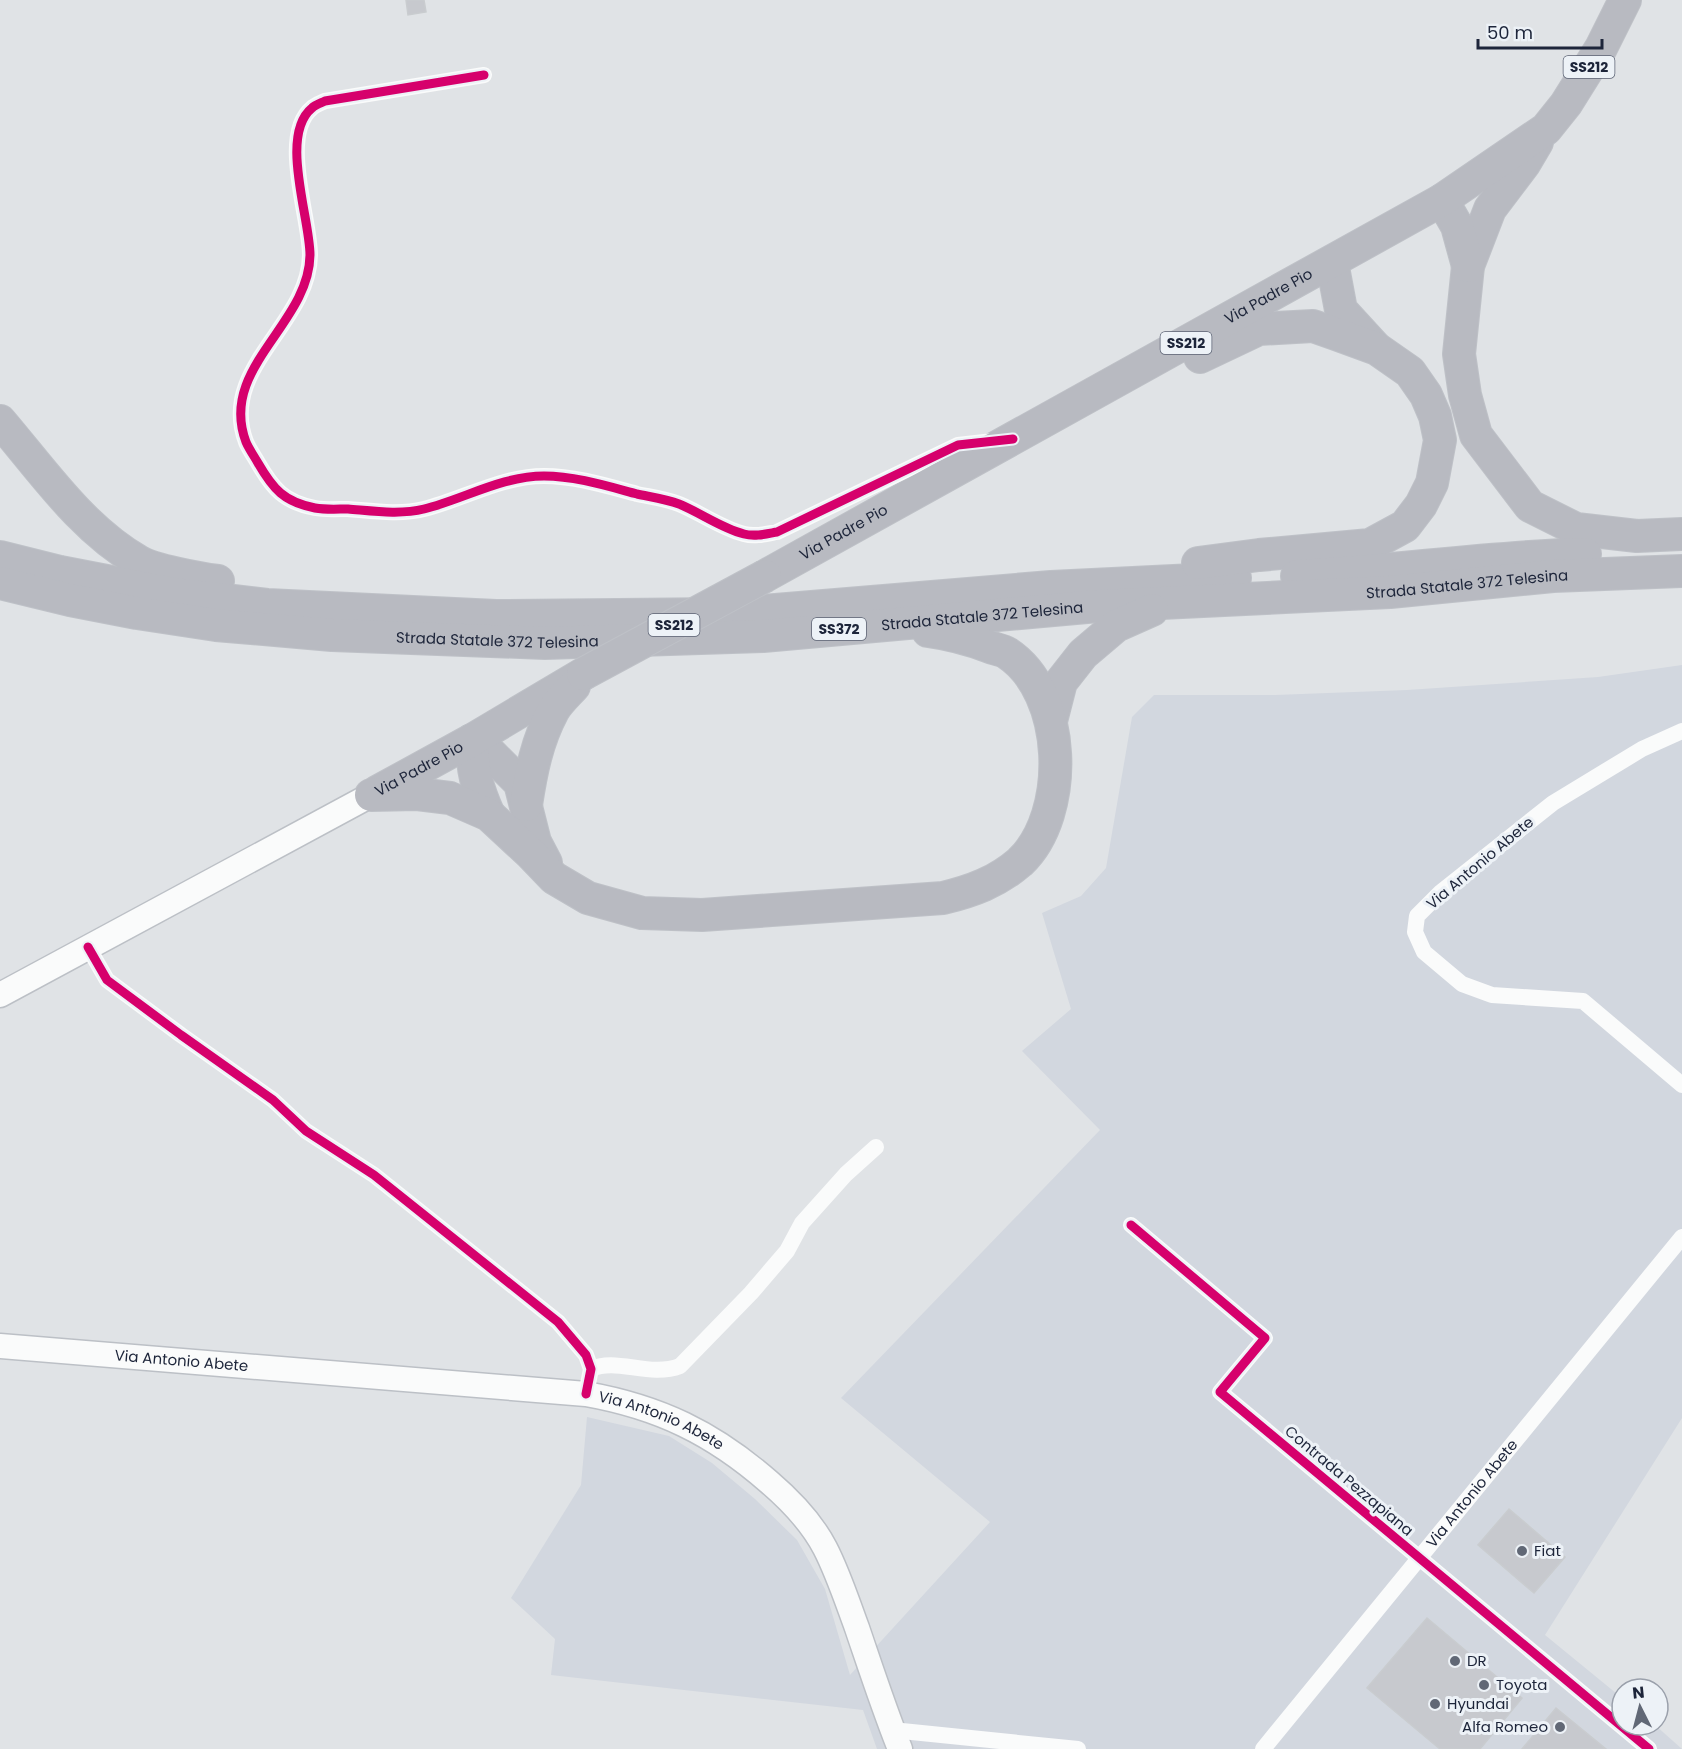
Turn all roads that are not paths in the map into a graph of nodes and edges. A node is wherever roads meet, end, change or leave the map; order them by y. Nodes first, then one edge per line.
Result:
1 (1625, 0) edge
2 (484, 75) dead end
3 (1546, 129) junction
4 (1442, 200) junction
5 (1332, 262) junction
6 (1468, 266) junction
7 (1377, 349) junction
8 (0, 421) edge
9 (1040, 424) junction
10 (1013, 439) junction
11 (1682, 534) edge
12 (1682, 550) edge
13 (0, 557) edge
14 (1682, 571) edge
15 (0, 583) edge
16 (1051, 587) junction
17 (0, 601) edge
18 (1166, 604) junction
19 (387, 611) junction
20 (137, 614) junction
21 (889, 625) junction
22 (583, 674) junction
23 (1051, 721) junction
24 (1682, 730) edge
25 (472, 740) junction
26 (371, 795) junction
27 (526, 805) junction
28 (489, 815) junction
29 (554, 878) junction
30 (88, 947) junction
31 (0, 995) edge
32 (1682, 1086) edge
33 (876, 1147) dead end
34 (1131, 1225) dead end
35 (1682, 1237) edge
36 (0, 1347) edge
37 (591, 1369) junction
38 (586, 1394) junction
39 (1418, 1559) junction
40 (896, 1740) edge
41 (1078, 1749) edge
42 (1263, 1749) edge
43 (1649, 1749) edge

1 - 3 highway, Via Padre Pio / SS212
2 - 10 street
3 - 4 highway, Via Padre Pio / SS212
3 - 6 highway
4 - 5 highway, Via Padre Pio / SS212
4 - 6 highway
5 - 7 highway
5 - 9 highway, Via Padre Pio / SS212
6 - 11 highway
7 - 9 highway
7 - 16 highway
8 - 19 highway
9 - 10 highway, Via Padre Pio / SS212
10 - 22 highway, Via Padre Pio / SS212, bridge
12 - 16 highway, Strada Statale 372 Telesina / SS372
13 - 19 highway, Strada Statale 372 Telesina / SS372
14 - 18 highway, Strada Statale 372 Telesina / SS372
15 - 20 highway, Strada Statale 372 Telesina / SS372
16 - 19 highway, Strada Statale 372 Telesina / SS372
17 - 20 highway
18 - 21 highway, Strada Statale 372 Telesina / SS372
18 - 23 highway
20 - 21 highway, Strada Statale 372 Telesina / SS372
21 - 23 highway
22 - 25 highway, Via Padre Pio / SS212
22 - 27 highway
23 - 29 highway
24 - 32 street, Via Antonio Abete
25 - 26 highway, Via Padre Pio / SS212
25 - 27 highway
25 - 28 highway
26 - 28 highway
26 - 30 main road, Via Padre Pio / SS212
27 - 29 highway
28 - 29 highway
30 - 31 main road, Via Padre Pio / SS212
30 - 37 street
33 - 37 street
34 - 39 street, Contrada Pezzapiana
35 - 39 street, Via Antonio Abete
36 - 38 main road, Via Antonio Abete
37 - 38 street
38 - 40 main road, Via Antonio Abete
39 - 42 street, Via Antonio Abete
39 - 43 street, Contrada Pezzapiana
40 - 41 street, Via Antonio Abete

